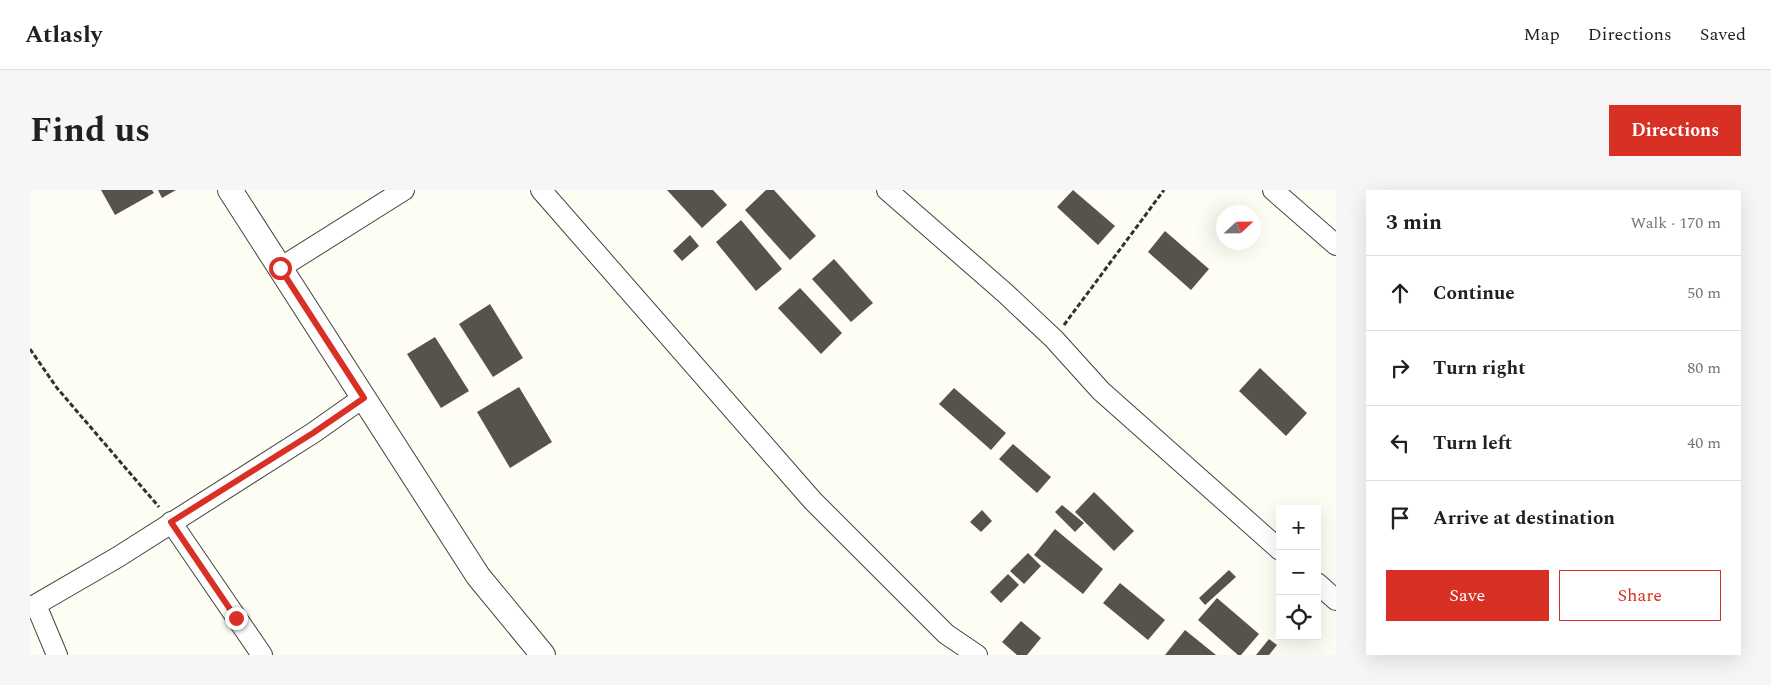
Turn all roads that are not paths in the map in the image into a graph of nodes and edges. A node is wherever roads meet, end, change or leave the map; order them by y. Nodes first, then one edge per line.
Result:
1 (230, 190) edge
2 (404, 190) edge
3 (541, 190) edge
4 (888, 190) edge
5 (1273, 190) edge
6 (1336, 246) edge
7 (280, 268) junction
8 (364, 398) junction
9 (171, 522) junction
10 (1276, 546) edge
11 (1321, 587) edge
12 (1336, 600) edge
13 (33, 606) edge
14 (57, 655) edge
15 (262, 655) edge
16 (543, 655) edge
17 (977, 655) edge

1 - 7 street
2 - 7 street
3 - 17 street
4 - 10 street
5 - 6 street
7 - 8 street
8 - 9 street
8 - 16 street
9 - 13 street
9 - 15 street
11 - 12 street
13 - 14 street

